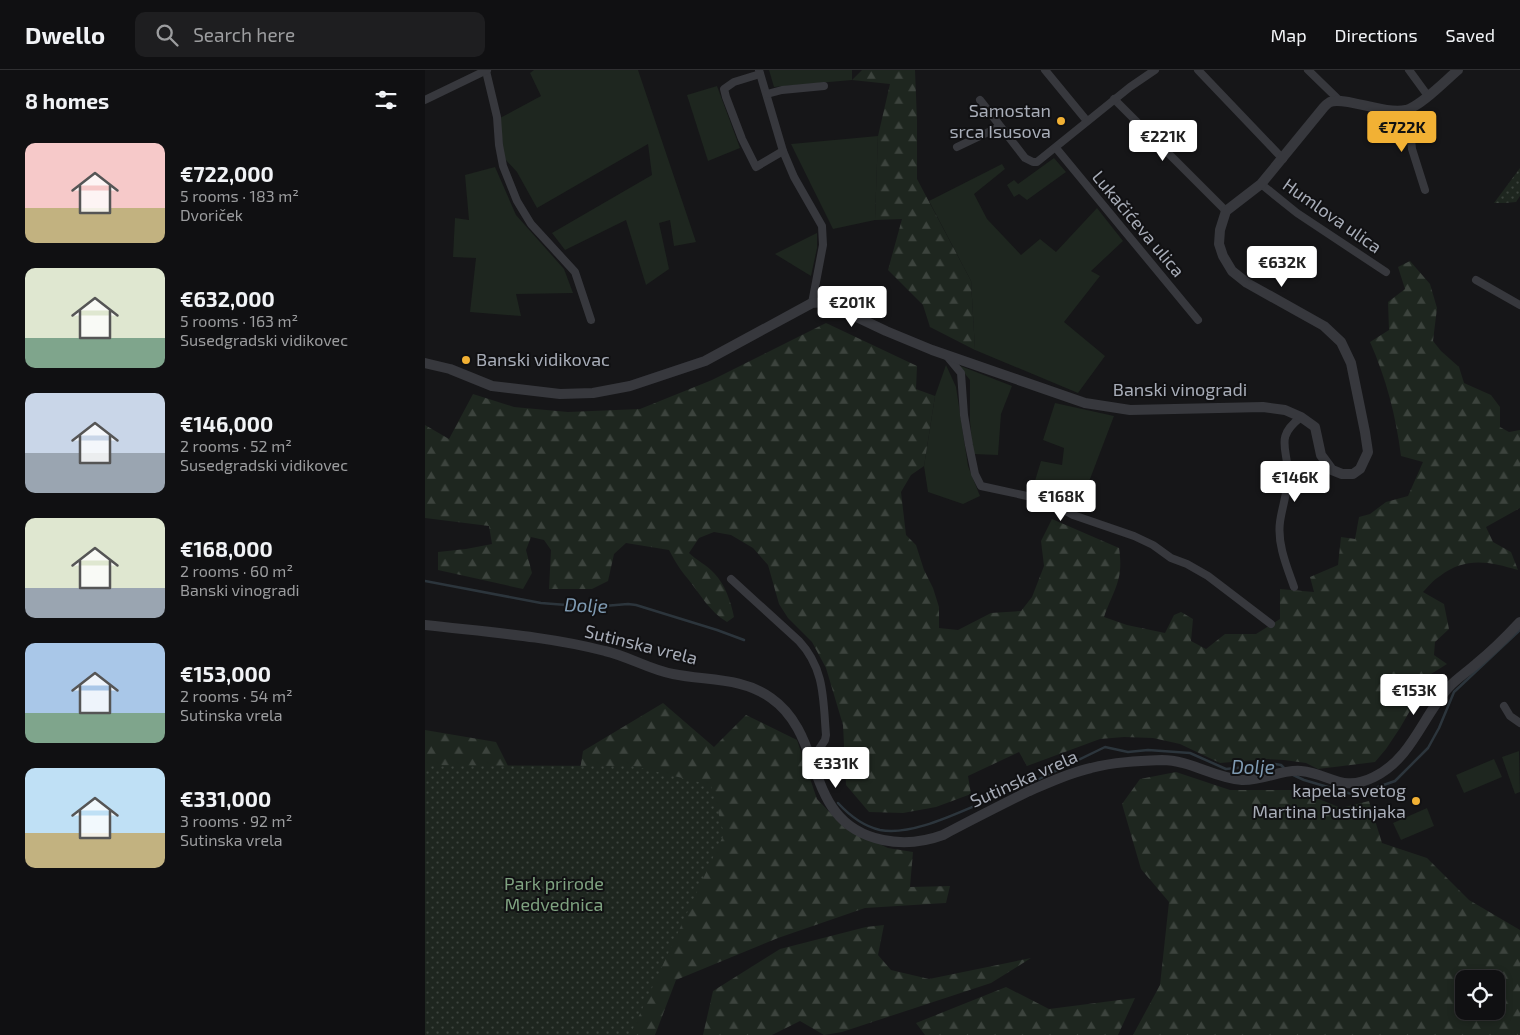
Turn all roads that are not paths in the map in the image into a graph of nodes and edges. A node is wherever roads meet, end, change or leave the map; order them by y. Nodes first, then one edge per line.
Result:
1 (1045, 70) edge
2 (1155, 70) edge
3 (1198, 70) edge
4 (1308, 70) edge
5 (1409, 70) edge
6 (1457, 70) edge
7 (487, 71) edge
8 (760, 72) edge
9 (824, 86) dead end
10 (767, 94) junction
11 (1428, 96) junction
12 (1114, 99) junction
13 (425, 100) edge
14 (980, 100) dead end
15 (1340, 101) junction
16 (1408, 109) junction
17 (1087, 121) junction
18 (999, 127) junction
19 (957, 147) dead end
20 (1056, 148) junction
21 (783, 151) junction
22 (1283, 158) junction
23 (1261, 184) junction
24 (1425, 190) dead end
25 (1226, 211) junction
26 (1385, 272) dead end
27 (1476, 280) dead end
28 (812, 303) junction
29 (1520, 305) edge
30 (591, 320) dead end
31 (1198, 320) dead end
32 (946, 355) junction
33 (425, 363) edge
34 (1301, 417) junction
35 (731, 579) dead end
36 (1294, 587) dead end
37 (1520, 622) edge
38 (1271, 624) dead end
39 (425, 625) edge
40 (1504, 706) dead end
41 (1520, 723) edge
42 (812, 760) junction

1 - 17 street
2 - 12 street
3 - 22 street
4 - 15 street
5 - 11 street
6 - 11 street
7 - 13 street
7 - 30 street
8 - 10 street
8 - 21 street
9 - 10 street
10 - 21 street
11 - 16 street
12 - 17 street
12 - 25 street
14 - 18 street
15 - 16 street
15 - 22 street
16 - 24 street
17 - 20 street
18 - 19 street
18 - 20 street
20 - 31 street, Lukačićeva ulica
21 - 28 street
22 - 23 street
23 - 25 street
23 - 26 street, Humlova ulica
25 - 34 street
27 - 29 street
28 - 32 street, Banski vinogradi
28 - 33 street
32 - 34 street, Banski vinogradi
32 - 38 street
34 - 36 street
35 - 42 street
37 - 42 street, Sutinska vrela
39 - 42 street, Sutinska vrela
40 - 41 street

